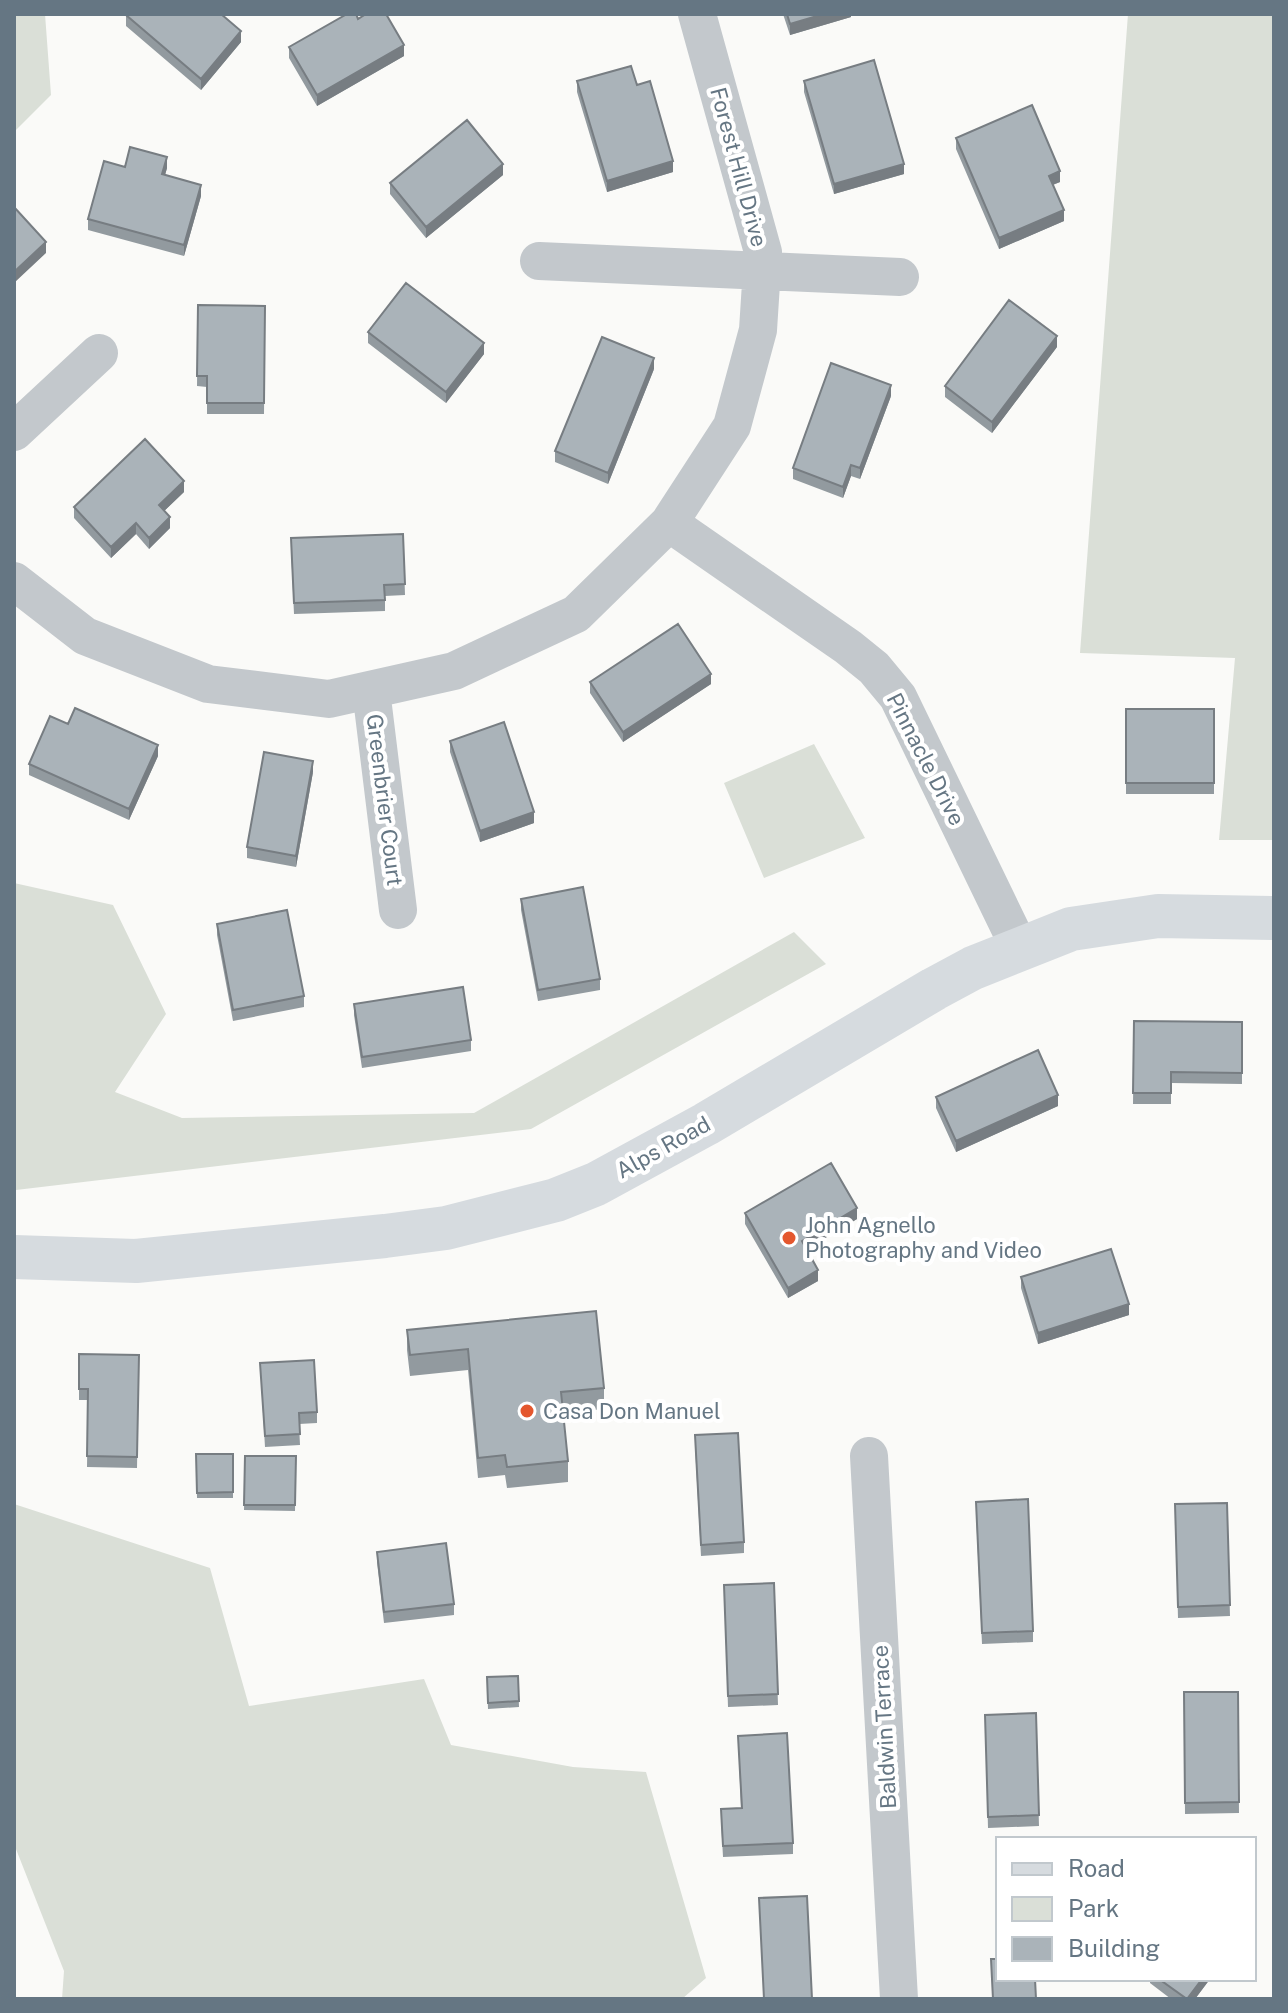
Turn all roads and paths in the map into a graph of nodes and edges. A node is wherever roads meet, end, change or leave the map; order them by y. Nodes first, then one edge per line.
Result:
1 (697, 14) edge
2 (539, 261) dead end
3 (763, 271) junction
4 (900, 277) dead end
5 (99, 353) dead end
6 (14, 432) edge
7 (669, 523) junction
8 (14, 581) edge
9 (371, 690) junction
10 (398, 910) dead end
11 (1274, 918) edge
12 (1020, 949) junction
13 (14, 1257) edge
14 (869, 1456) dead end
15 (899, 1999) edge

1 - 3 street, Forest Hill Drive
2 - 3 street
3 - 4 street
3 - 7 street, Forest Hill Drive
5 - 6 street
7 - 9 street, Forest Hill Drive
7 - 12 street, Pinnacle Drive
8 - 9 street, Forest Hill Drive
9 - 10 street, Greenbrier Court
11 - 12 main road, Alps Road
12 - 13 main road, Alps Road
14 - 15 street, Baldwin Terrace

